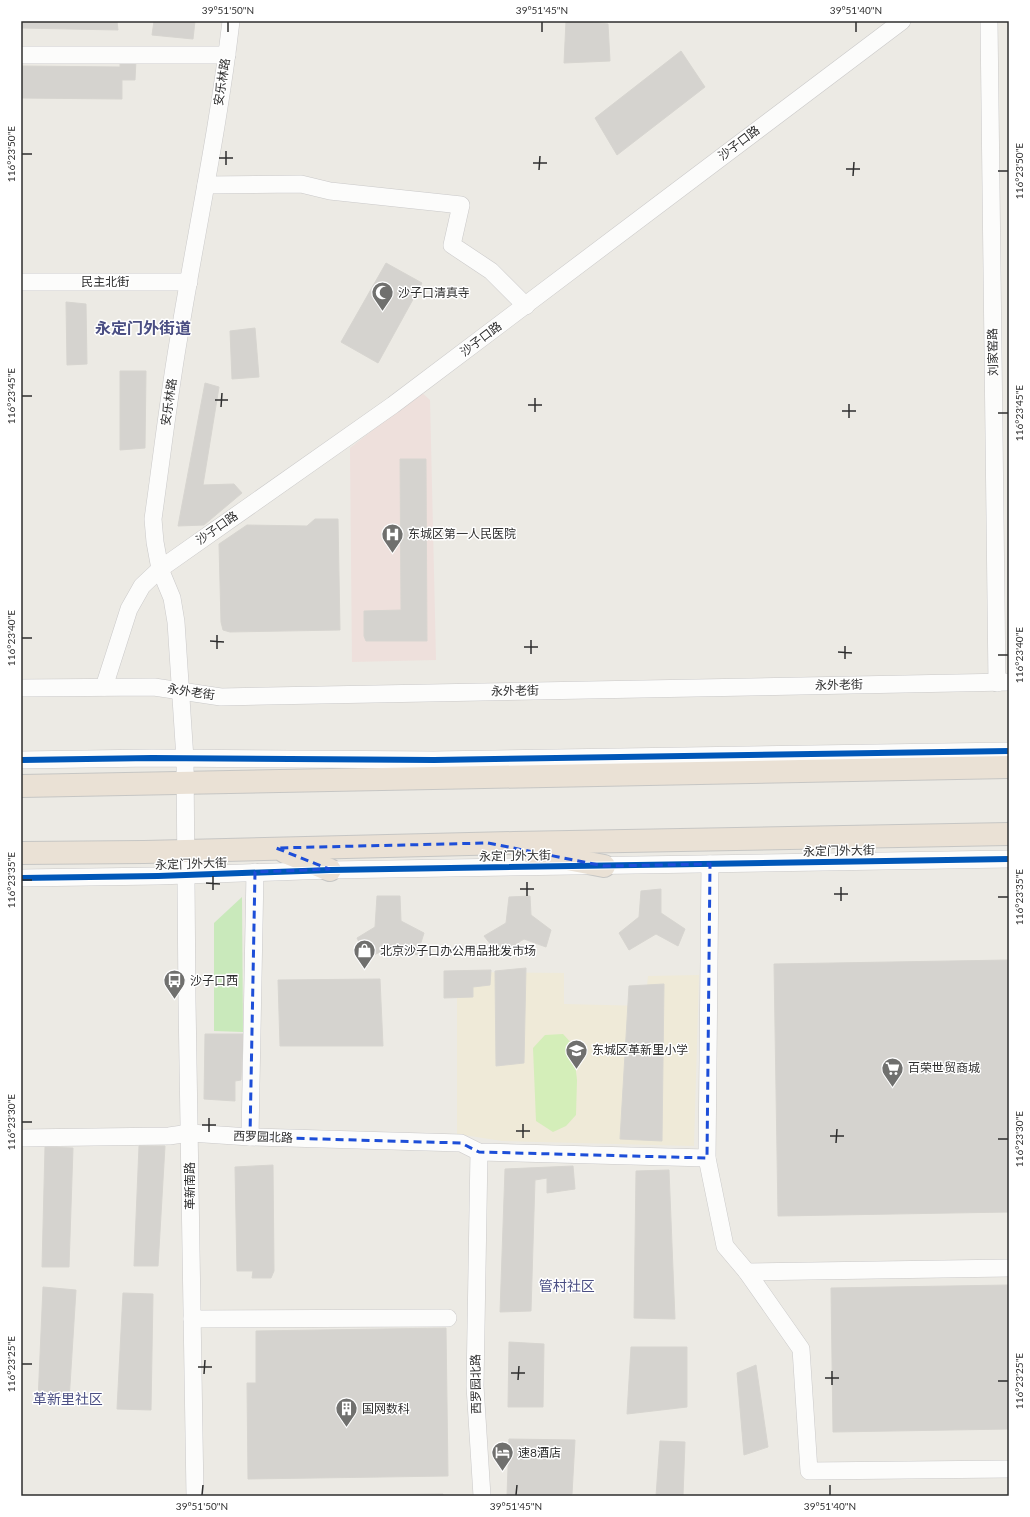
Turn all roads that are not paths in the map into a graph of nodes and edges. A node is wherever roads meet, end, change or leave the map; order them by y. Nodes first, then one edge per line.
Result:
1 (231, 21) edge
2 (902, 21) edge
3 (989, 21) edge
4 (21, 55) edge
5 (227, 55) junction
6 (206, 185) junction
7 (21, 282) edge
8 (189, 282) junction
9 (526, 306) junction
10 (160, 569) junction
11 (1003, 682) edge
12 (104, 687) junction
13 (21, 688) edge
14 (181, 692) junction
15 (1009, 750) edge
16 (185, 759) junction
17 (21, 760) edge
18 (1009, 767) edge
19 (185, 783) junction
20 (21, 786) edge
21 (1009, 834) edge
22 (488, 843) junction
23 (276, 848) junction
24 (186, 851) junction
25 (21, 853) edge
26 (1009, 859) edge
27 (710, 864) junction
28 (604, 866) junction
29 (330, 870) junction
30 (255, 872) junction
31 (186, 875) junction
32 (21, 878) edge
33 (190, 1133) junction
34 (250, 1137) junction
35 (21, 1138) edge
36 (479, 1152) junction
37 (707, 1158) junction
38 (1009, 1268) edge
39 (747, 1272) junction
40 (448, 1318) dead end
41 (192, 1319) junction
42 (1009, 1469) edge
43 (195, 1496) edge
44 (482, 1496) edge

1 - 5 street, 安乐林路
2 - 9 street, 沙子口路
3 - 11 street, 刘家窑路
4 - 5 street
5 - 6 street, 安乐林路
6 - 8 street, 安乐林路
6 - 9 street
7 - 8 street, 民主北街
8 - 10 street, 安乐林路
9 - 10 street, 沙子口路
10 - 12 street, 沙子口路
10 - 14 street, 安乐林路
11 - 14 street, 永外老街
12 - 13 street, 永外老街
12 - 14 street, 永外老街
14 - 16 street, 安乐林路
15 - 16 street
16 - 17 street
16 - 19 street, 安乐林路
18 - 19 highway
19 - 20 highway
19 - 24 street, 安乐林路
21 - 22 highway, 永定门外大街
22 - 23 highway, 永定门外大街
22 - 28 highway
23 - 24 highway, 永定门外大街
23 - 29 highway
24 - 25 highway, 永定门外大街
24 - 31 street, 革新南路
26 - 27 street, 永定门外大街
27 - 28 street, 永定门外大街
27 - 37 street
28 - 29 street, 永定门外大街
29 - 30 street, 永定门外大街
30 - 31 street, 永定门外大街
30 - 34 street
31 - 32 street, 永定门外大街
31 - 33 street, 革新南路
33 - 34 street, 西罗园北路
33 - 35 street, 西罗园北路
33 - 41 street, 革新南路
34 - 36 street, 西罗园北路
36 - 37 street, 西罗园北路
36 - 44 street, 西罗园北路
37 - 39 street
38 - 39 street
39 - 42 street
40 - 41 street
41 - 43 street, 革新南路

